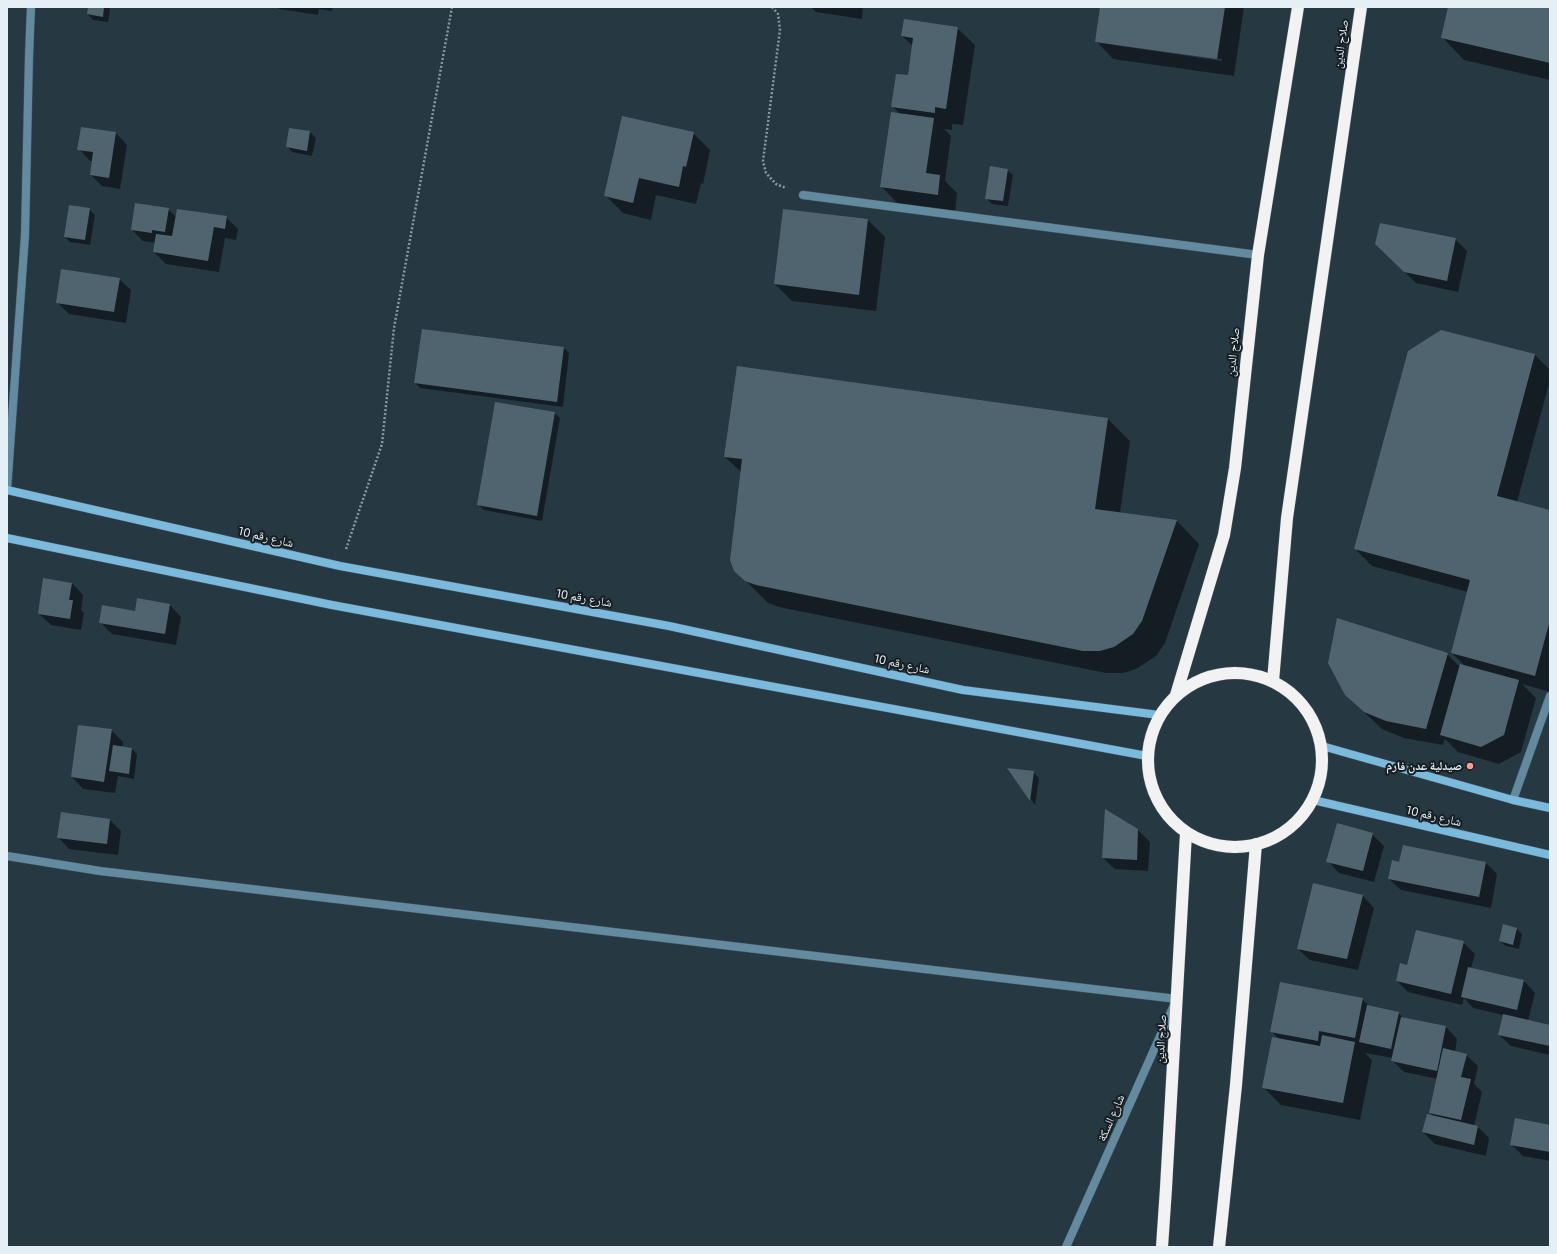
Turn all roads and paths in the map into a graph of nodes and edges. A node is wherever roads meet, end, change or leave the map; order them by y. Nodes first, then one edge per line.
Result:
1 (31, 7) edge
2 (452, 7) edge
3 (772, 7) edge
4 (1298, 7) edge
5 (1361, 7) edge
6 (804, 194) joint
7 (1258, 255) junction
8 (7, 490) edge
9 (7, 538) edge
10 (340, 566) junction
11 (1273, 681) junction
12 (1176, 696) junction
13 (1550, 696) edge
14 (1159, 715) junction
15 (1322, 746) junction
16 (1147, 756) junction
17 (1313, 800) junction
18 (1513, 800) junction
19 (1550, 808) edge
20 (1186, 833) junction
21 (1256, 844) junction
22 (1550, 855) edge
23 (7, 856) edge
24 (1177, 999) junction
25 (1066, 1247) edge
26 (1162, 1247) edge
27 (1219, 1247) edge

1 - 8 street
2 - 10 path
3 - 6 path
4 - 7 highway, صلاح الدين
5 - 11 highway, صلاح الدين
6 - 7 street
7 - 12 highway, صلاح الدين
8 - 10 main road, شارع رقم 10
9 - 16 main road
10 - 14 main road, شارع رقم 10
11 - 12 highway
11 - 15 highway
12 - 14 highway
13 - 18 street
14 - 16 highway
15 - 17 highway
15 - 18 main road
16 - 20 highway
17 - 21 highway
17 - 22 main road, شارع رقم 10
18 - 19 main road
20 - 21 highway
20 - 24 highway, صلاح الدين
21 - 27 highway
23 - 24 street
24 - 25 street, شارع السكة
24 - 26 highway, صلاح الدين

